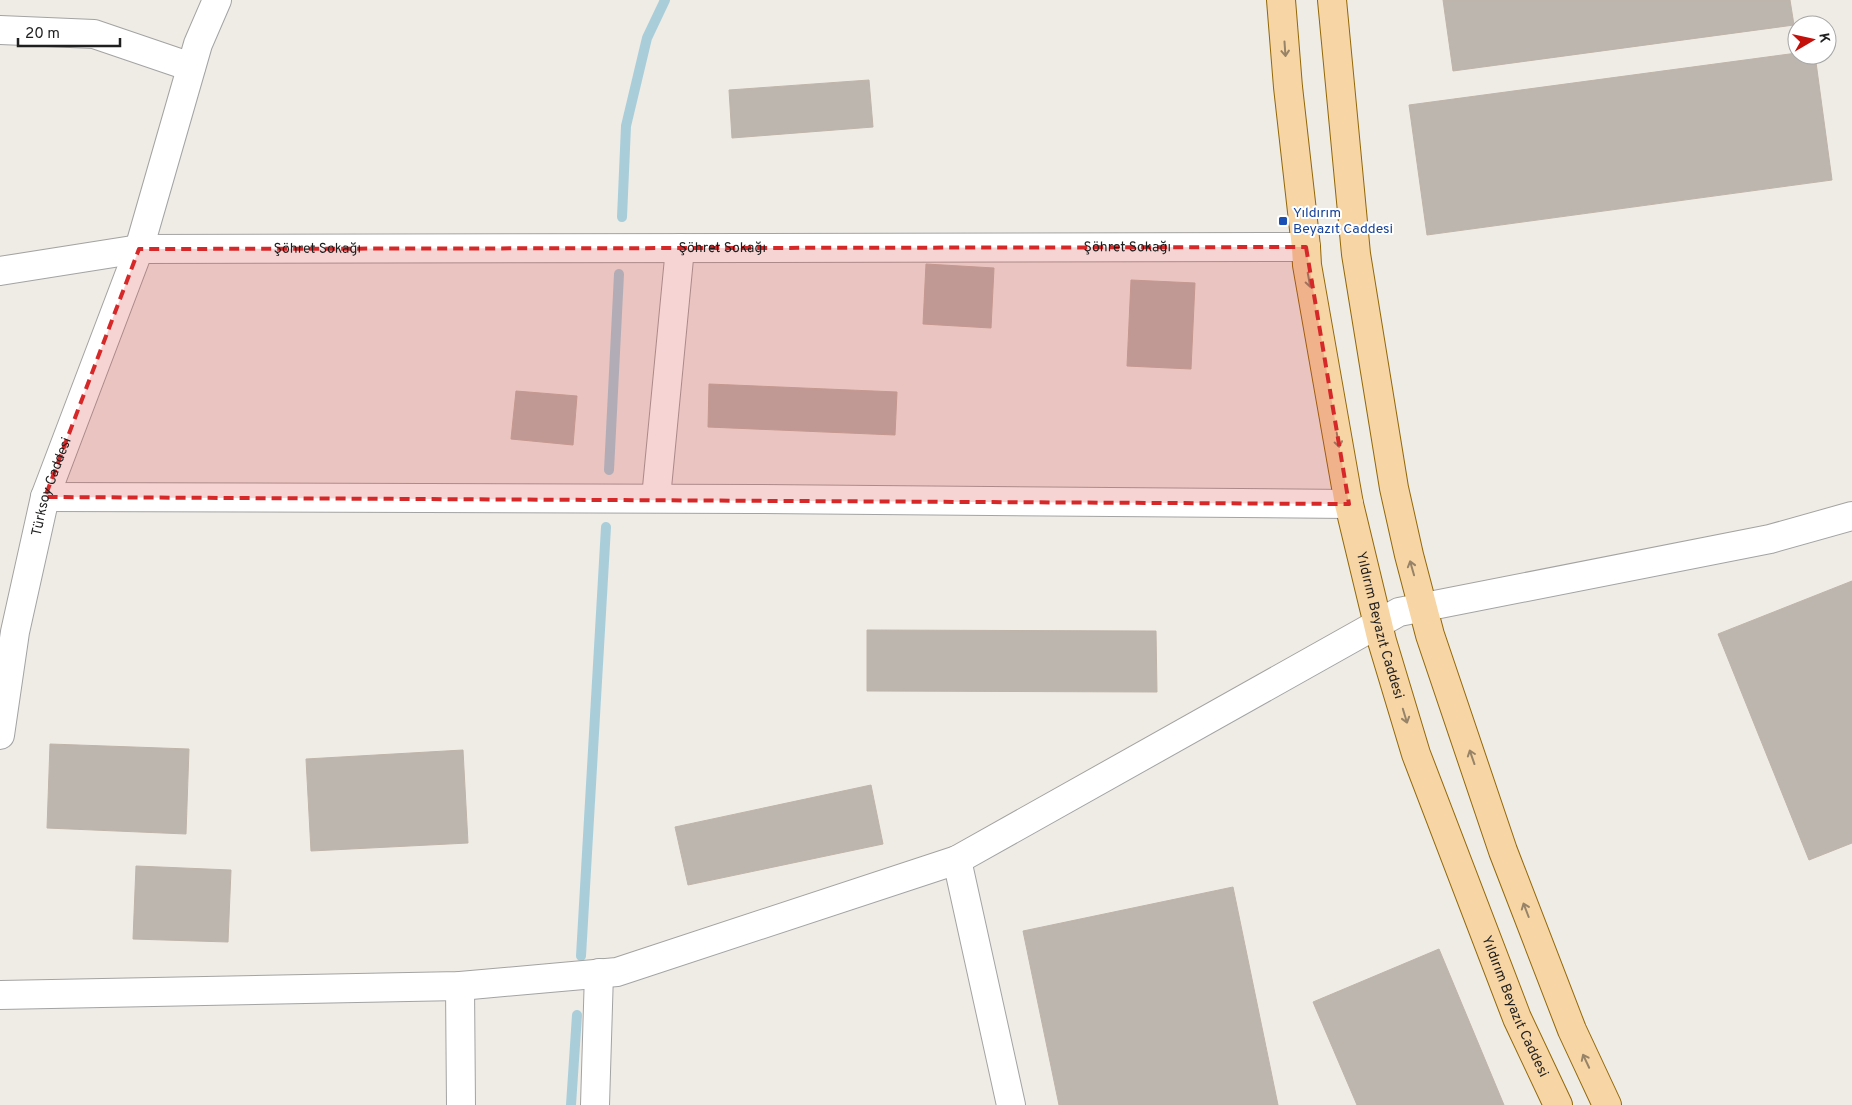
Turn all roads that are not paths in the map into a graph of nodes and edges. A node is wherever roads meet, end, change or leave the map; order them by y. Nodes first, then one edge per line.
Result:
1 (217, 0) edge
2 (1281, 0) edge
3 (1332, 0) edge
4 (0, 30) edge
5 (192, 66) junction
6 (1306, 247) junction
7 (680, 248) junction
8 (139, 249) junction
9 (0, 272) edge
10 (45, 497) junction
11 (656, 498) junction
12 (1349, 504) junction
13 (1852, 516) edge
14 (1423, 608) junction
15 (1378, 624) junction
16 (7, 629) edge
17 (0, 734) edge
18 (957, 860) junction
19 (599, 973) junction
20 (460, 986) junction
21 (0, 996) edge
22 (461, 1105) edge
23 (595, 1105) edge
24 (1011, 1105) edge
25 (1558, 1105) edge
26 (1606, 1105) edge

1 - 5 street, Türksoy Caddesi
2 -> 6 main road, Yıldırım Beyazıt Caddesi
14 -> 3 main road
4 - 5 street
5 - 8 street, Türksoy Caddesi
6 - 7 street, Şöhret Sokağı
6 -> 12 main road, Yıldırım Beyazıt Caddesi
7 - 8 street, Şöhret Sokağı
7 - 11 street
8 - 9 street, Şöhret Sokağı
8 - 10 street, Türksoy Caddesi
10 - 11 street
10 - 16 street, Türksoy Caddesi
11 - 12 street
12 - 15 main road, Yıldırım Beyazıt Caddesi
13 - 14 street
14 - 15 street
26 -> 14 main road
15 - 18 street
15 -> 25 main road, Yıldırım Beyazıt Caddesi
16 - 17 street, Türksoy Caddesi
18 - 19 street
18 - 24 street
19 - 20 street
19 - 23 street
20 - 21 street
20 - 22 street

